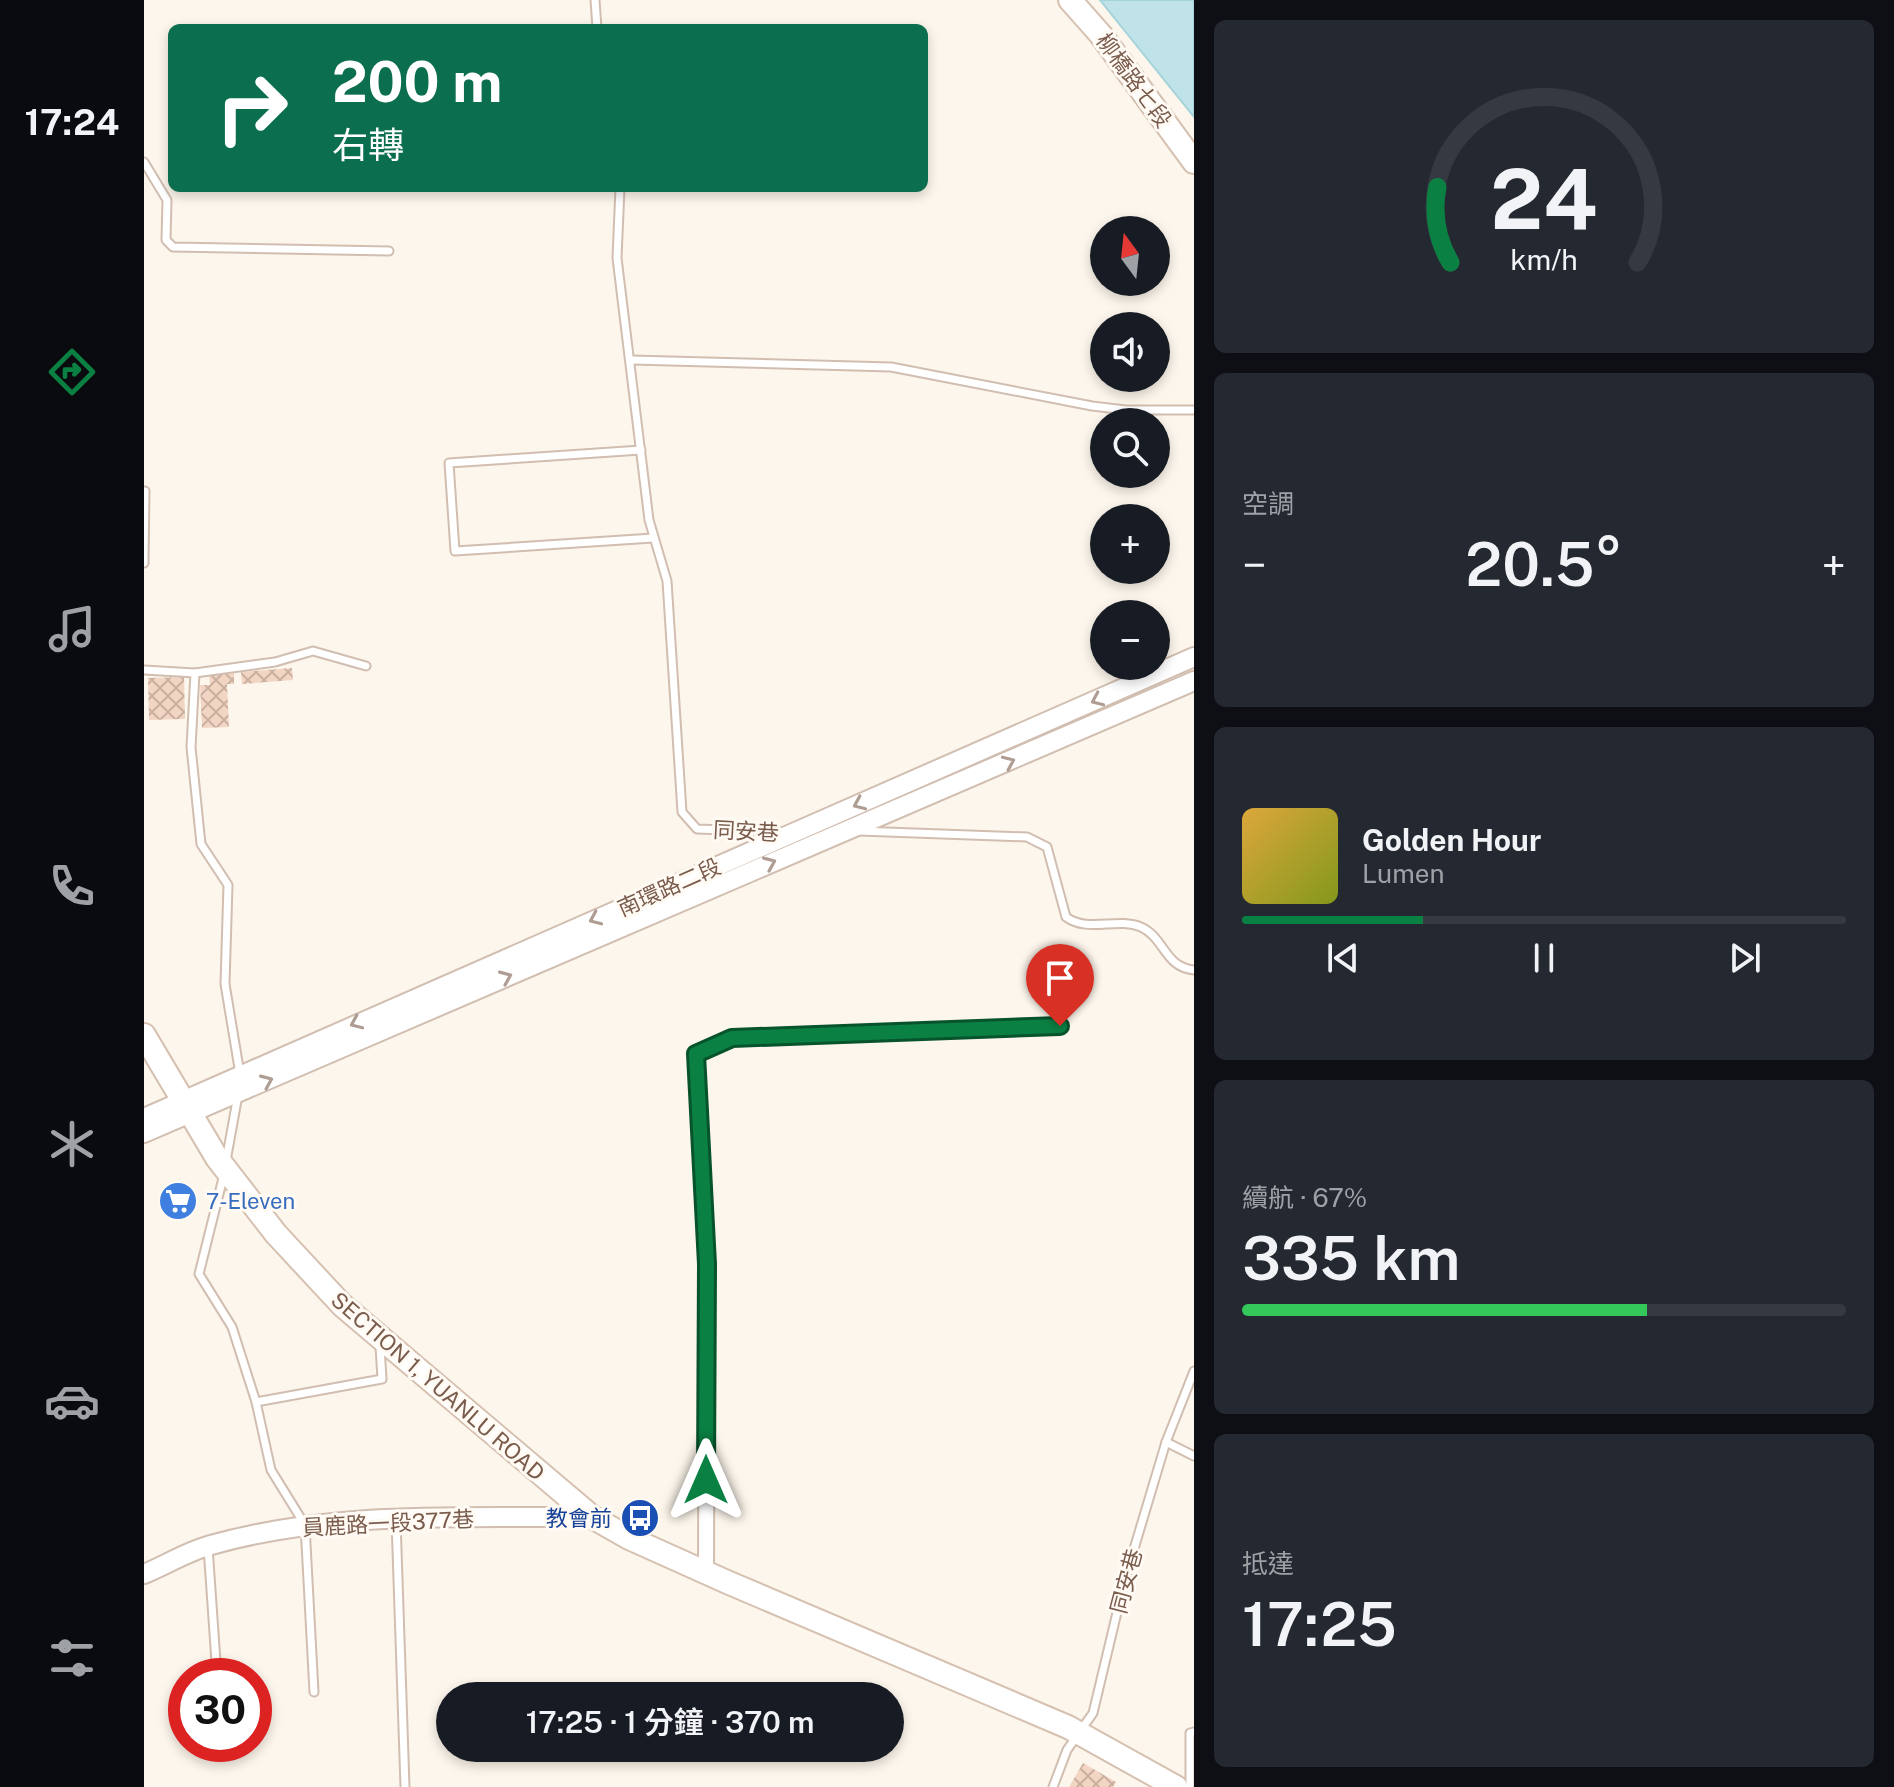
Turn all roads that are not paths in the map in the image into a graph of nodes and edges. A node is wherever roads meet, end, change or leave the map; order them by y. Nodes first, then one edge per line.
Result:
1 (595, 0) edge
2 (1070, 0) edge
3 (597, 24) edge
4 (144, 162) edge
5 (1194, 162) edge
6 (620, 192) edge
7 (389, 251) dead end
8 (632, 360) junction
9 (1194, 410) edge
10 (641, 450) junction
11 (145, 491) edge
12 (653, 538) junction
13 (144, 563) edge
14 (1194, 657) edge
15 (366, 666) dead end
16 (144, 670) edge
17 (195, 673) junction
18 (1194, 681) edge
19 (851, 831) junction
20 (793, 833) junction
21 (1194, 970) edge
22 (1060, 1026) dead end
23 (144, 1035) edge
24 (240, 1074) junction
25 (239, 1094) junction
26 (188, 1106) junction
27 (144, 1118) edge
28 (144, 1133) edge
29 (225, 1169) junction
30 (380, 1338) junction
31 (1194, 1371) edge
32 (256, 1402) junction
33 (1166, 1442) junction
34 (1194, 1456) edge
35 (592, 1517) junction
36 (396, 1518) junction
37 (305, 1525) junction
38 (208, 1545) junction
39 (706, 1572) junction
40 (144, 1574) edge
41 (216, 1658) edge
42 (314, 1692) dead end
43 (1194, 1732) edge
44 (1081, 1734) junction
45 (405, 1787) edge
46 (1053, 1787) edge
47 (1176, 1787) edge
48 (1190, 1787) edge

1 - 3 lane
2 - 5 main road, 柳橋路七段
4 - 7 lane
6 - 8 lane, 同安巷
8 - 9 lane
8 - 10 lane, 同安巷
10 - 12 lane, 同安巷
10 - 12 lane
11 - 13 lane
12 - 20 lane, 同安巷
14 -> 20 street, 南環路二段
15 - 17 lane
16 - 17 lane
17 - 24 lane
19 -> 18 street, 南環路二段
19 - 20 lane, 同安巷
19 - 21 lane, 同安巷
25 -> 19 street, 南環路二段
20 -> 24 street, 南環路二段
22 - 39 street
23 - 26 main road, SECTION 1, YUANLU ROAD
24 - 26 street, 南環路二段
25 - 26 street, 南環路二段
25 - 29 lane
26 - 27 street, 南環路二段
26 - 28 street, 南環路二段
26 - 29 main road, SECTION 1, YUANLU ROAD
29 - 30 main road, SECTION 1, YUANLU ROAD
29 - 32 lane
30 - 32 lane
30 - 35 main road, SECTION 1, YUANLU ROAD
31 - 33 lane, 同安巷
32 - 37 lane
33 - 34 lane
33 - 44 lane, 同安巷
35 - 36 street, 員鹿路一段377巷
35 - 39 main road, SECTION 1, YUANLU ROAD
36 - 37 street, 員鹿路一段377巷
36 - 45 lane
37 - 38 street, 員鹿路一段377巷
37 - 42 lane
38 - 40 street, 員鹿路一段377巷
38 - 41 lane
39 - 44 main road, SECTION 1, YUANLU ROAD
43 - 48 lane
44 - 46 lane, 同安巷
44 - 47 main road, SECTION 1, YUANLU ROAD

